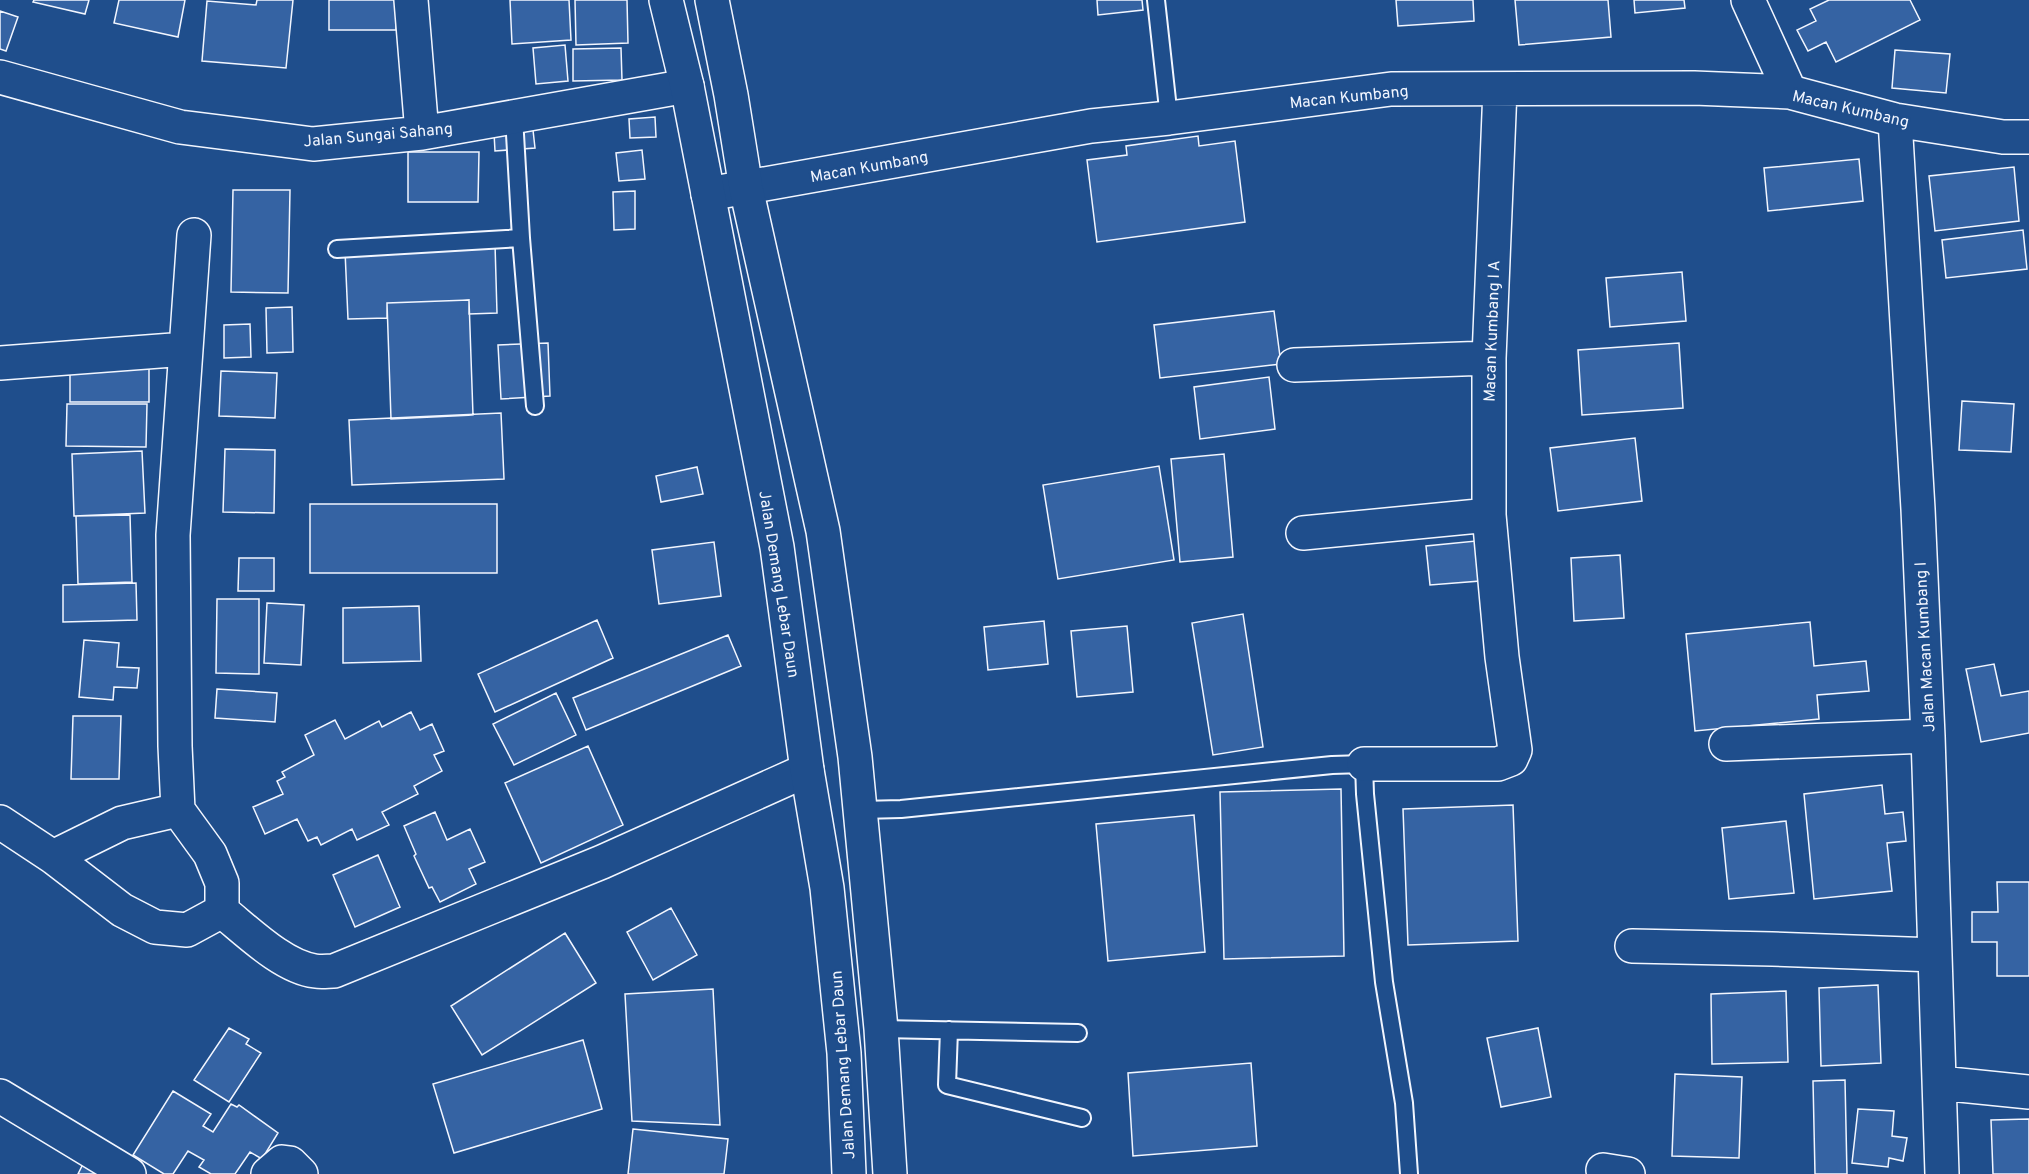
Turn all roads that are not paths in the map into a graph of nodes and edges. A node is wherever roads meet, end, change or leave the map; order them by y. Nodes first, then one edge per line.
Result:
1 (411, 0) edge
2 (666, 0) edge
3 (712, 0) edge
4 (1156, 0) edge
5 (1748, 0) edge
6 (0, 76) edge
7 (687, 86) junction
8 (1500, 89) junction
9 (1790, 92) junction
10 (514, 117) junction
11 (1169, 118) junction
12 (1895, 120) junction
13 (422, 133) junction
14 (2029, 137) edge
15 (746, 188) junction
16 (708, 194) junction
17 (194, 235) dead end
18 (521, 238) junction
19 (337, 249) dead end
20 (186, 349) junction
21 (1489, 358) junction
22 (0, 363) edge
23 (1294, 365) dead end
24 (535, 406) dead end
25 (1489, 514) junction
26 (1303, 533) dead end
27 (1928, 736) junction
28 (1726, 744) dead end
29 (1364, 765) junction
30 (807, 770) junction
31 (178, 810) junction
32 (861, 810) junction
33 (0, 822) edge
34 (53, 857) junction
35 (222, 911) junction
36 (1632, 946) dead end
37 (1935, 955) junction
38 (881, 1029) junction
39 (949, 1030) junction
40 (1078, 1033) dead end
41 (1940, 1083) junction
42 (2029, 1092) edge
43 (0, 1096) edge
44 (1082, 1118) dead end
45 (129, 1174) edge
46 (268, 1174) edge
47 (302, 1174) edge
48 (849, 1174) edge
49 (891, 1174) edge
50 (1409, 1174) edge
51 (1942, 1174) edge

1 - 13 main road
2 - 7 main road, Jalan Demang Lebar Daun
3 - 15 main road
4 - 11 lane
5 - 9 main road
6 - 13 main road, Jalan Sungai Sahang
7 - 10 main road, Jalan Sungai Sahang
7 - 16 main road, Jalan Demang Lebar Daun
8 - 9 main road, Macan Kumbang
8 - 11 main road, Macan Kumbang
8 - 21 main road, Macan Kumbang I A
9 - 12 main road, Macan Kumbang
10 - 13 main road, Jalan Sungai Sahang
10 - 18 lane
11 - 15 main road, Macan Kumbang
12 - 14 main road, Macan Kumbang
12 - 27 main road, Jalan Macan Kumbang I
15 - 16 main road, Macan Kumbang
15 - 32 main road
16 - 30 main road, Jalan Demang Lebar Daun
17 - 20 main road
18 - 19 lane
18 - 24 lane
20 - 22 main road
20 - 31 main road
21 - 23 main road
21 - 25 main road, Macan Kumbang I A
25 - 26 main road
25 - 29 main road, Macan Kumbang I A
27 - 28 main road
27 - 37 main road, Jalan Macan Kumbang I
29 - 32 lane
29 - 50 lane
30 - 35 main road
30 - 48 main road, Jalan Demang Lebar Daun
31 - 34 main road
31 - 35 main road
32 - 38 main road
33 - 34 main road
34 - 35 main road
36 - 37 main road
37 - 41 main road, Jalan Macan Kumbang I
38 - 39 lane
38 - 49 main road
39 - 40 lane
39 - 44 lane
41 - 42 main road
41 - 51 main road, Jalan Macan Kumbang I
43 - 45 main road
46 - 47 main road

